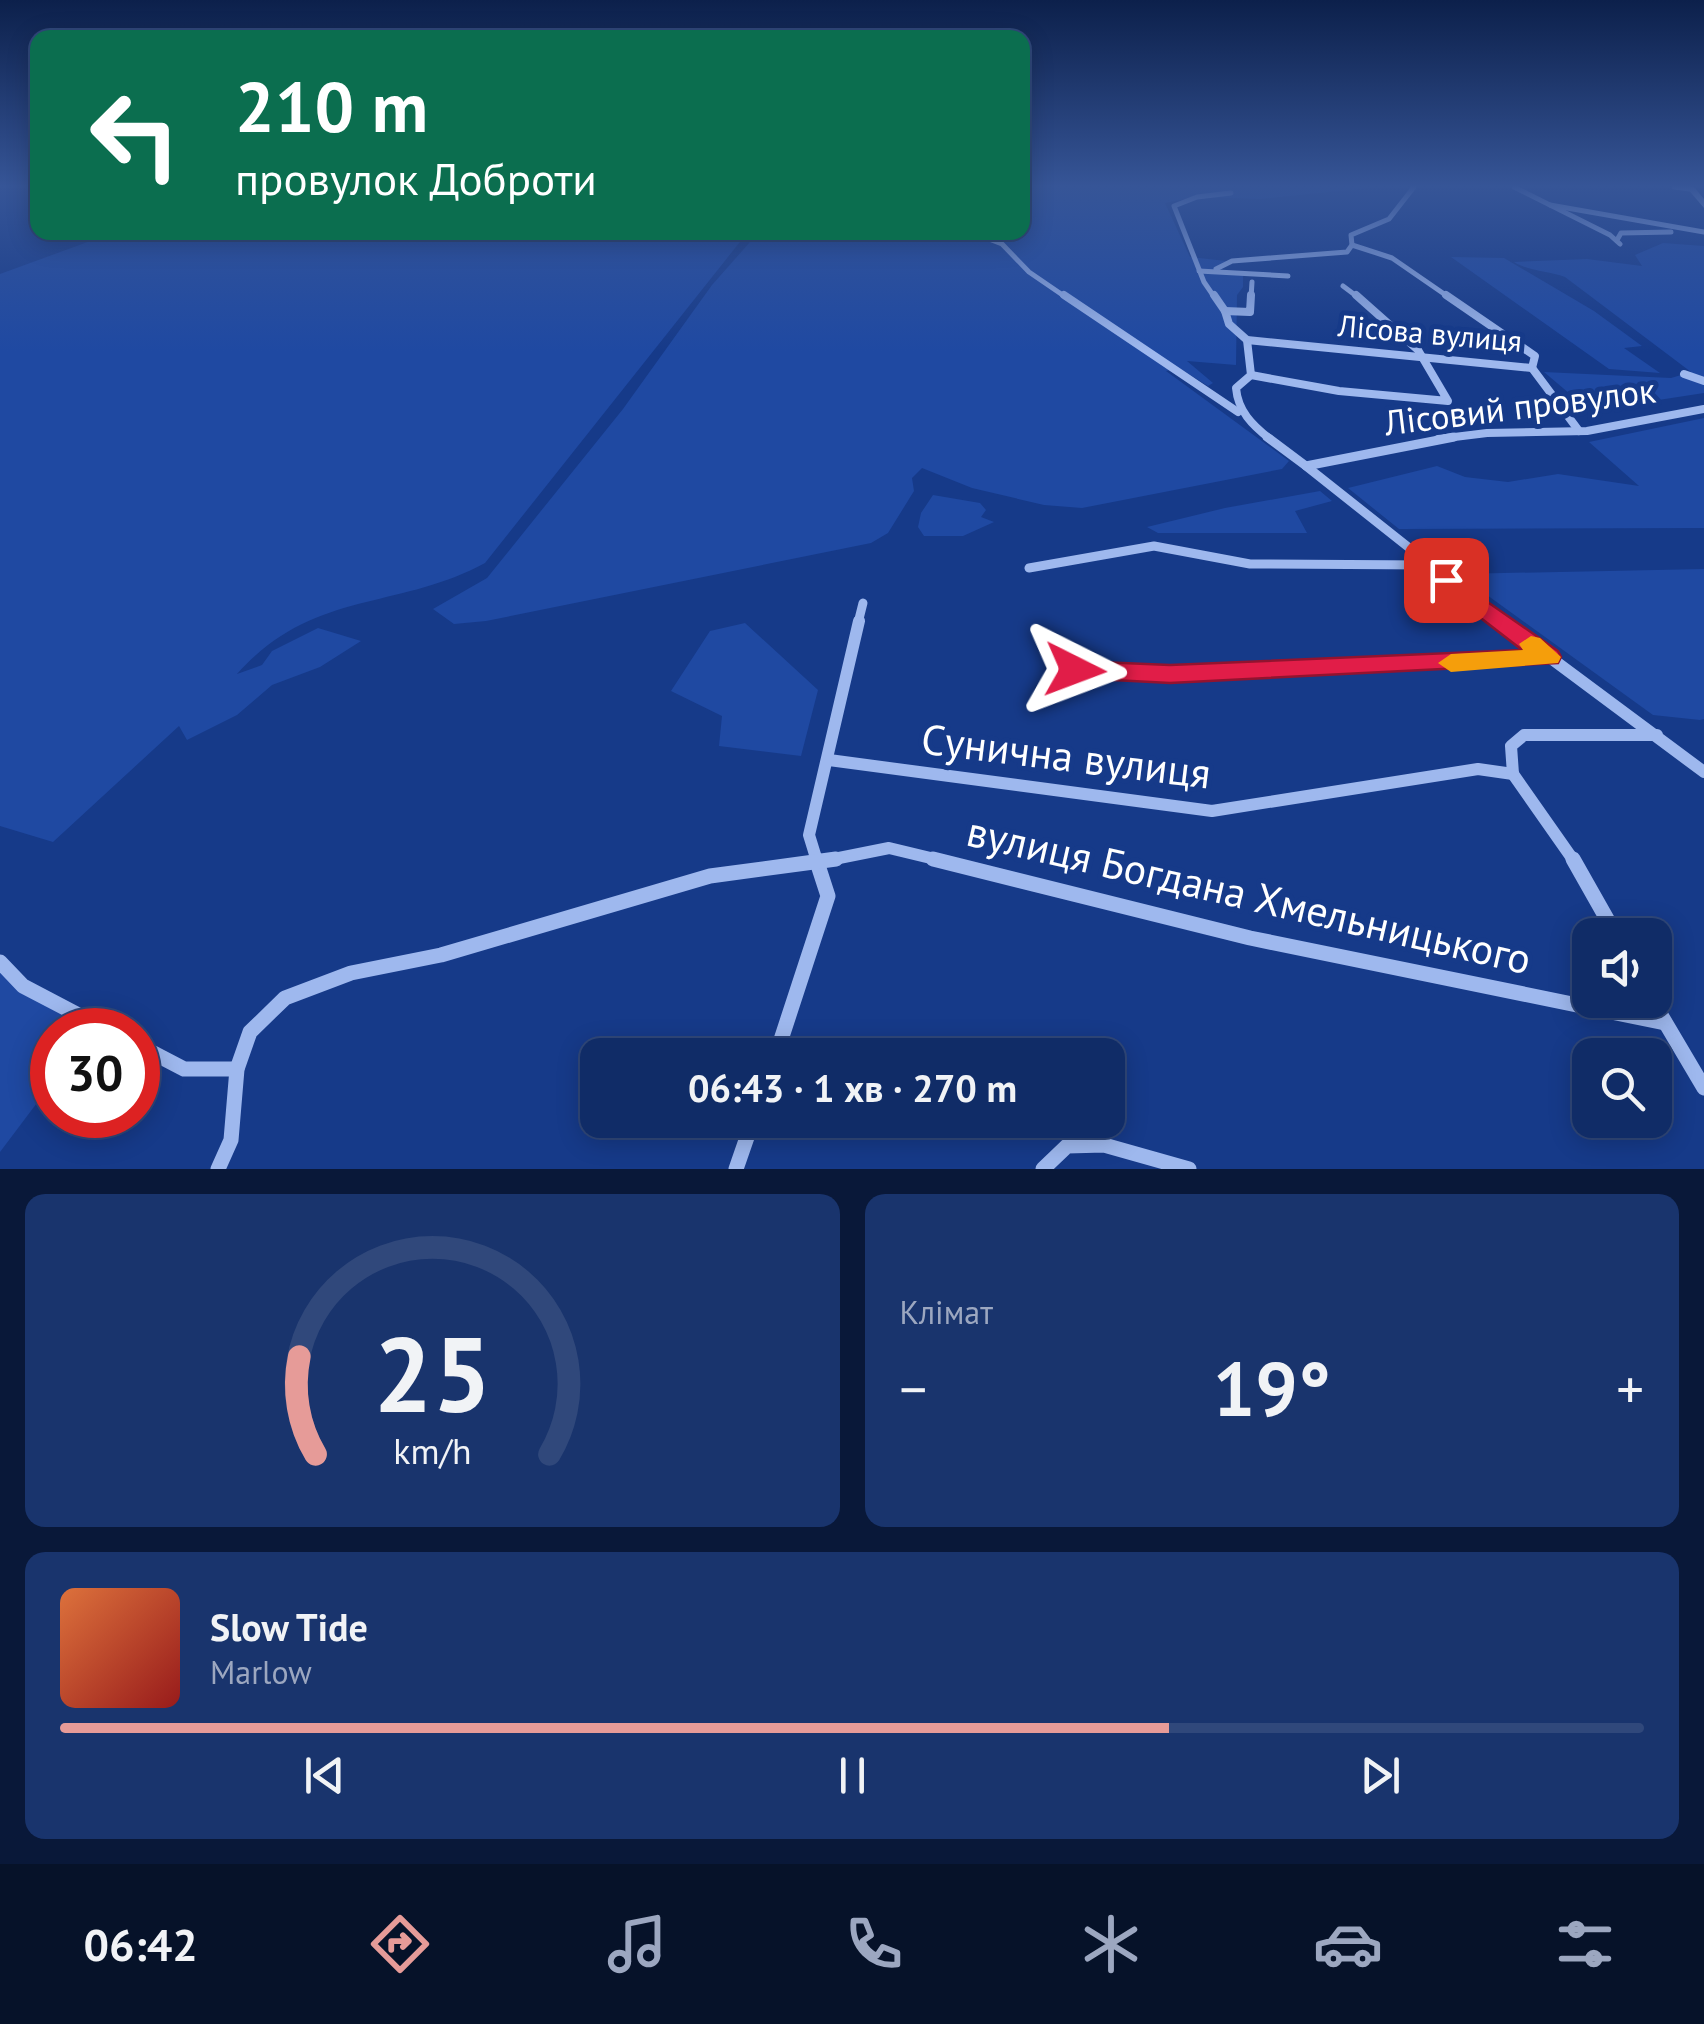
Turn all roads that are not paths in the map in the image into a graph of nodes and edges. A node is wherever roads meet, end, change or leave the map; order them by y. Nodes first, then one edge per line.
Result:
1 (996, 242) edge
2 (1188, 242) edge
3 (1352, 242) edge
4 (1352, 245) junction
5 (1216, 268) junction
6 (1199, 271) junction
7 (1288, 276) dead end
8 (1252, 282) dead end
9 (1344, 286) dead end
10 (1226, 311) junction
11 (1248, 340) junction
12 (1426, 357) junction
13 (1532, 368) junction
14 (1684, 374) dead end
15 (1251, 375) junction
16 (1704, 381) edge
17 (1704, 409) edge
18 (1244, 416) junction
19 (1579, 431) junction
20 (1306, 466) junction
21 (1427, 565) junction
22 (1030, 568) dead end
23 (863, 603) dead end
24 (1549, 657) junction
25 (1075, 670) dead end
26 (1657, 735) junction
27 (829, 760) junction
28 (1704, 772) edge
29 (1513, 774) junction
30 (817, 863) junction
31 (1606, 918) edge
32 (0, 962) edge
33 (65, 1008) edge
34 (1662, 1018) edge
35 (1665, 1023) junction
36 (782, 1038) edge
37 (160, 1057) edge
38 (237, 1068) junction
39 (1704, 1088) edge
40 (747, 1138) edge
41 (218, 1169) edge
42 (736, 1169) edge
43 (1043, 1169) edge
44 (1189, 1169) edge

1 - 18 street
2 - 6 street
3 - 4 street
4 - 5 street
4 - 13 street, Лісова вулиця
5 - 6 street
5 - 7 street
6 - 10 street
8 - 10 street
9 - 12 street, Лісовий провулок
10 - 11 street
11 - 12 street, Лісова вулиця
11 - 15 street
12 - 13 street, Лісова вулиця
12 - 15 street, Лісовий провулок
13 - 19 street
14 - 16 street
15 - 18 street
17 - 19 street, Лісовий провулок
18 - 20 street
19 - 20 street, Лісовий провулок
20 - 21 street
21 - 22 street
21 - 24 street
23 - 27 street
24 - 25 street
24 - 26 street
26 - 28 street
26 - 29 street
27 - 29 street, Сунична вулиця
27 - 30 street
29 - 31 street
30 - 35 street, вулиця Богдана Хмельницького
30 - 36 street
30 - 38 street, вулиця Богдана Хмельницького
32 - 33 street
34 - 35 street
35 - 39 street
37 - 38 street
38 - 41 street
40 - 42 street
43 - 44 street

